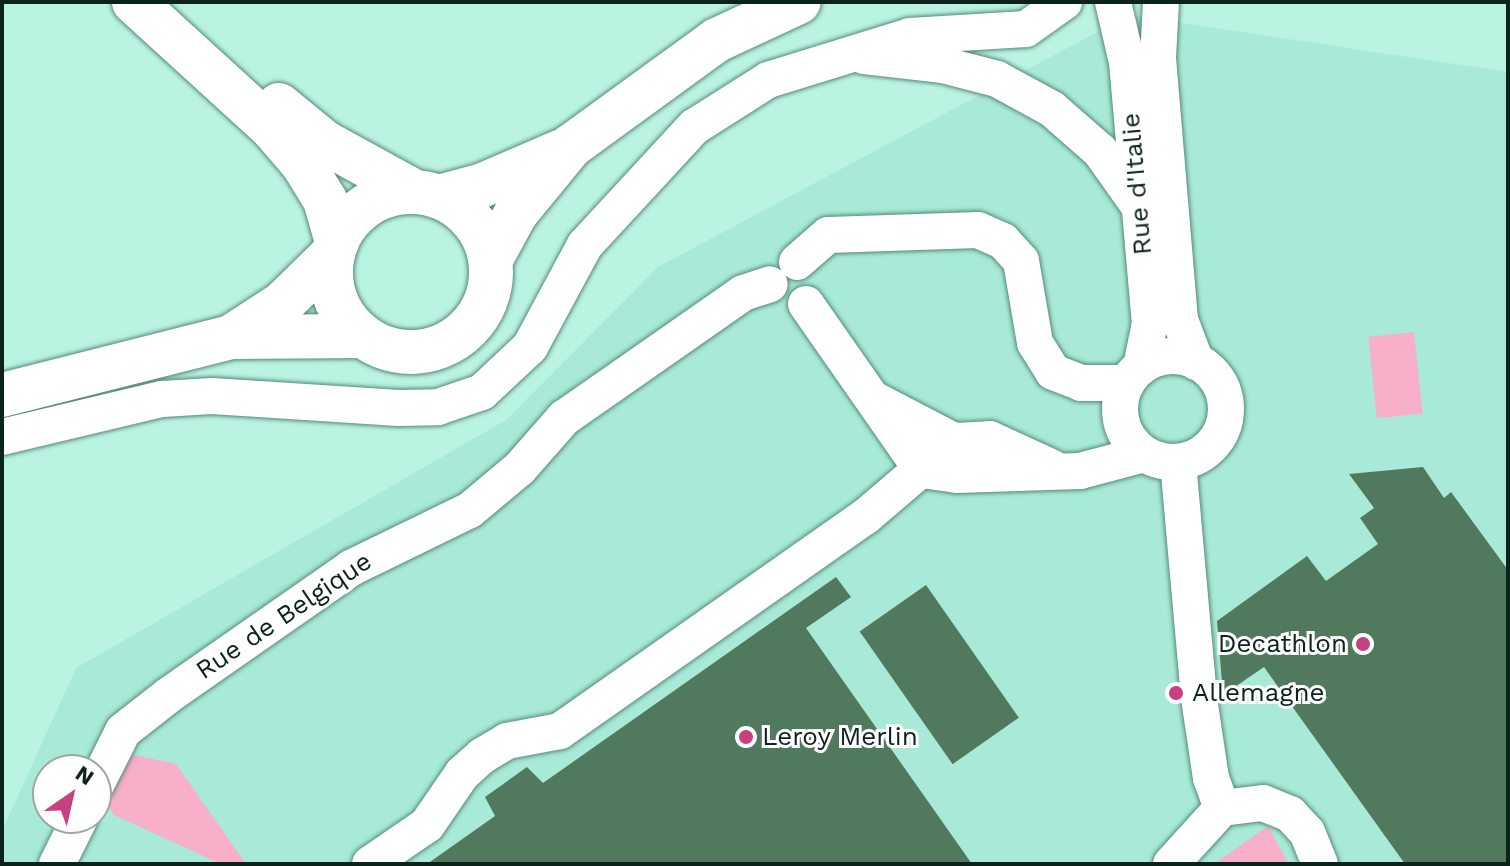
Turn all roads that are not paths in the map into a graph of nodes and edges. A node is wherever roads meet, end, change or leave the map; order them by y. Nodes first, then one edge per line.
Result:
1 (134, 2) edge
2 (165, 2) edge
3 (799, 2) edge
4 (1064, 2) edge
5 (1113, 2) edge
6 (1161, 2) edge
7 (852, 55) junction
8 (571, 146) junction
9 (427, 194) junction
10 (1139, 207) junction
11 (335, 248) junction
12 (491, 259) junction
13 (784, 273) junction
14 (363, 336) junction
15 (231, 337) junction
16 (1196, 362) junction
17 (1134, 375) junction
18 (2, 395) edge
19 (872, 398) junction
20 (2, 437) edge
21 (954, 441) junction
22 (1161, 458) junction
23 (1053, 468) junction
24 (922, 470) junction
25 (112, 754) edge
26 (1222, 808) junction
27 (72, 834) edge
28 (57, 864) edge
29 (370, 864) edge
30 (1171, 864) edge
31 (1320, 864) edge

1 - 11 main road
2 - 9 main road
3 - 8 main road
4 - 7 street
5 - 10 street, Rue d'Italie
6 - 16 street, Rue d'Italie
7 - 10 street
7 - 20 street
8 - 9 main road
8 - 12 main road
9 - 11 main road
9 - 12 main road
10 - 17 street, Rue d'Italie
11 - 14 main road
11 - 15 main road
12 - 14 main road
13 - 17 street, Rue de Belgique
13 - 19 street
13 - 25 street, Rue de Belgique
14 - 15 main road
15 - 18 main road
16 - 17 street
16 - 22 street
17 - 22 street
19 - 21 street
19 - 24 street
21 - 23 street
21 - 24 street
22 - 23 street
22 - 26 street
23 - 24 street
24 - 29 street
26 - 30 street
26 - 31 street
27 - 28 street

